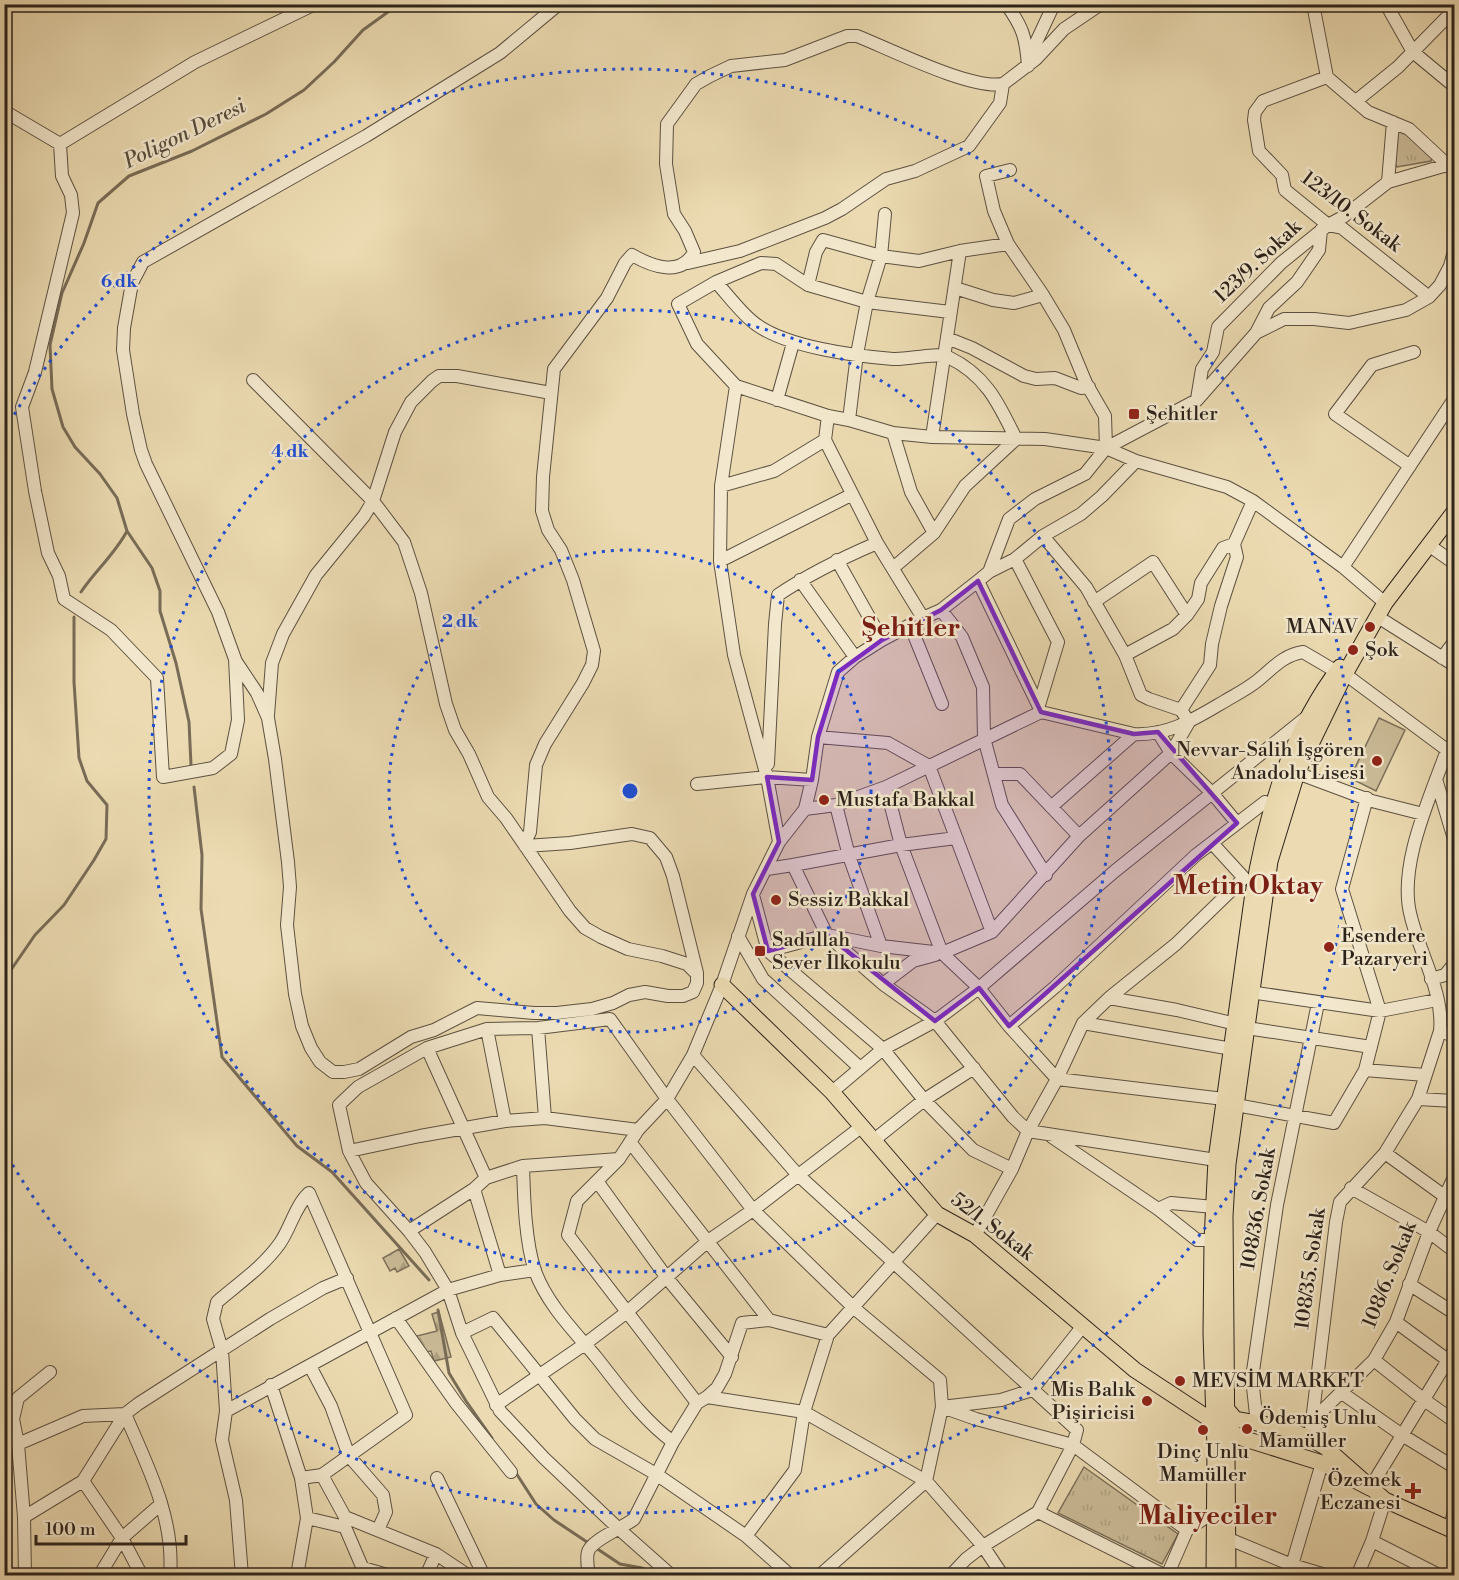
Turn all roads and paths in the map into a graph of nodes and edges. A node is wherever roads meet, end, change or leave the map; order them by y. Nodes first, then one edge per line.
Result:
1 (315, 4) edge
2 (559, 4) edge
3 (1006, 4) edge
4 (1054, 4) edge
5 (1101, 4) edge
6 (1386, 4) edge
7 (1314, 10) edge
8 (1454, 10) edge
9 (1413, 52) junction
10 (1032, 63) junction
11 (1327, 77) junction
12 (1003, 84) junction
13 (1455, 86) edge
14 (1356, 101) junction
15 (4, 111) edge
16 (1393, 122) junction
17 (60, 144) junction
18 (1451, 168) edge
19 (1010, 170) dead end
20 (1388, 182) junction
21 (885, 214) dead end
22 (1325, 228) junction
23 (1008, 244) junction
24 (960, 251) junction
25 (1455, 251) edge
26 (881, 256) junction
27 (688, 263) junction
28 (716, 282) junction
29 (808, 285) junction
30 (955, 288) junction
31 (1043, 295) junction
32 (1429, 297) junction
33 (867, 302) junction
34 (950, 312) junction
35 (1256, 333) junction
36 (947, 338) junction
37 (793, 343) junction
38 (1414, 352) dead end
39 (857, 354) junction
40 (945, 356) junction
41 (253, 380) dead end
42 (736, 386) junction
43 (1089, 387) junction
44 (551, 393) junction
45 (1455, 399) edge
46 (777, 400) junction
47 (1197, 400) junction
48 (828, 416) junction
49 (849, 420) junction
50 (893, 434) junction
51 (932, 437) junction
52 (1016, 439) junction
53 (825, 440) junction
54 (1106, 448) junction
55 (1136, 461) junction
56 (1410, 466) junction
57 (721, 486) junction
58 (851, 495) junction
59 (374, 501) junction
60 (1253, 501) junction
61 (1455, 512) edge
62 (934, 533) junction
63 (1043, 536) junction
64 (877, 543) junction
65 (1234, 544) junction
66 (1430, 546) junction
67 (1016, 559) junction
68 (837, 560) junction
69 (720, 561) junction
70 (1455, 563) edge
71 (1343, 567) junction
72 (893, 568) junction
73 (989, 572) junction
74 (800, 580) junction
75 (978, 581) junction
76 (1094, 602) junction
77 (941, 610) junction
78 (1382, 610) junction
79 (1187, 615) junction
80 (922, 618) junction
81 (910, 625) junction
82 (882, 640) junction
83 (1455, 642) edge
84 (1125, 655) junction
85 (855, 657) junction
86 (1442, 658) junction
87 (235, 659) junction
88 (1455, 665) edge
89 (1341, 673) junction
90 (257, 693) junction
91 (236, 694) junction
92 (942, 704) dead end
93 (1040, 708) junction
94 (1181, 710) junction
95 (1309, 715) junction
96 (268, 718) junction
97 (1189, 722) junction
98 (1158, 732) junction
99 (1134, 734) junction
100 (818, 737) junction
101 (984, 738) junction
102 (1171, 753) junction
103 (1451, 754) edge
104 (928, 766) junction
105 (1297, 773) junction
106 (993, 774) junction
107 (767, 777) junction
108 (1436, 779) junction
109 (812, 780) junction
110 (697, 784) dead end
111 (886, 787) junction
112 (1212, 793) junction
113 (1367, 798) junction
114 (1265, 802) dead end
115 (836, 805) junction
116 (1051, 807) junction
117 (805, 809) junction
118 (1423, 814) junction
119 (1237, 823) junction
120 (1079, 836) junction
121 (956, 838) junction
122 (1455, 839) edge
123 (779, 842) junction
124 (1212, 843) junction
125 (525, 845) junction
126 (901, 845) junction
127 (849, 856) junction
128 (792, 865) junction
129 (767, 869) junction
130 (1046, 875) junction
131 (753, 894) junction
132 (992, 932) junction
133 (827, 935) junction
134 (738, 936) junction
135 (881, 946) junction
136 (768, 951) junction
137 (942, 953) junction
138 (1455, 964) edge
139 (698, 975) junction
140 (1431, 980) junction
141 (883, 984) junction
142 (722, 985) junction
143 (979, 988) junction
144 (1247, 992) junction
145 (1109, 998) junction
146 (1437, 1000) junction
147 (1318, 1003) junction
148 (1380, 1011) junction
149 (935, 1021) junction
150 (1083, 1023) junction
151 (1009, 1026) junction
152 (1242, 1026) junction
153 (538, 1028) junction
154 (487, 1029) junction
155 (1440, 1031) junction
156 (1455, 1036) edge
157 (1312, 1039) junction
158 (1371, 1047) junction
159 (427, 1048) junction
160 (883, 1049) junction
161 (1232, 1049) junction
162 (693, 1055) junction
163 (859, 1067) junction
164 (974, 1068) junction
165 (1365, 1070) junction
166 (1425, 1075) junction
167 (1057, 1079) junction
168 (832, 1092) junction
169 (667, 1099) junction
170 (1418, 1099) junction
171 (924, 1100) junction
172 (1455, 1101) edge
173 (1230, 1102) junction
174 (1295, 1117) junction
175 (545, 1119) junction
176 (505, 1121) junction
177 (861, 1127) junction
178 (464, 1129) junction
179 (638, 1130) junction
180 (1028, 1131) junction
181 (1052, 1136) junction
182 (874, 1140) junction
183 (630, 1142) junction
184 (349, 1151) junction
185 (1385, 1153) junction
186 (619, 1159) junction
187 (1216, 1160) junction
188 (523, 1166) junction
189 (1012, 1169) junction
190 (797, 1174) junction
191 (1455, 1177) edge
192 (486, 1178) junction
193 (597, 1181) junction
194 (1351, 1188) junction
195 (474, 1189) junction
196 (1450, 1200) edge
197 (1214, 1207) junction
198 (1158, 1209) junction
199 (753, 1210) junction
200 (937, 1214) junction
201 (410, 1231) junction
202 (1429, 1232) junction
203 (975, 1235) junction
204 (1212, 1240) junction
205 (708, 1241) junction
206 (1455, 1251) edge
207 (893, 1262) junction
208 (535, 1270) junction
209 (500, 1275) junction
210 (348, 1278) junction
211 (668, 1278) junction
212 (1409, 1284) junction
213 (448, 1290) junction
214 (854, 1308) junction
215 (627, 1312) junction
216 (1455, 1313) edge
217 (396, 1318) junction
218 (770, 1320) junction
219 (1396, 1322) junction
220 (1082, 1327) junction
221 (369, 1332) junction
222 (462, 1332) junction
223 (828, 1335) junction
224 (585, 1344) junction
225 (222, 1350) junction
226 (732, 1358) junction
227 (1452, 1358) edge
228 (1374, 1360) junction
229 (310, 1366) junction
230 (50, 1372) dead end
231 (539, 1375) junction
232 (271, 1385) junction
233 (1032, 1390) junction
234 (1213, 1392) junction
235 (1342, 1393) junction
236 (1423, 1399) junction
237 (702, 1400) junction
238 (1186, 1404) junction
239 (496, 1406) junction
240 (942, 1407) junction
241 (226, 1411) junction
242 (804, 1412) junction
243 (125, 1414) junction
244 (1455, 1421) edge
245 (1257, 1424) junction
246 (1224, 1427) junction
247 (1402, 1435) junction
248 (1310, 1438) junction
249 (673, 1442) junction
250 (18, 1444) junction
251 (1073, 1445) junction
252 (349, 1456) junction
253 (1322, 1463) junction
254 (1455, 1467) edge
255 (511, 1472) dead end
256 (656, 1474) junction
257 (322, 1475) junction
258 (301, 1478) junction
259 (437, 1478) dead end
260 (83, 1481) junction
261 (926, 1481) junction
262 (1370, 1488) junction
263 (1385, 1500) junction
264 (161, 1504) junction
265 (1455, 1510) edge
266 (1222, 1511) junction
267 (1038, 1512) junction
268 (24, 1517) junction
269 (307, 1518) junction
270 (345, 1522) junction
271 (619, 1529) junction
272 (378, 1530) junction
273 (1187, 1530) junction
274 (1452, 1530) edge
275 (746, 1536) junction
276 (122, 1538) junction
277 (1229, 1539) junction
278 (1372, 1541) junction
279 (983, 1546) junction
280 (436, 1554) junction
281 (1292, 1565) junction
282 (363, 1573) edge
283 (25, 1575) edge
284 (99, 1575) edge
285 (142, 1575) edge
286 (170, 1575) edge
287 (242, 1575) edge
288 (297, 1575) edge
289 (391, 1575) edge
290 (426, 1575) edge
291 (469, 1575) edge
292 (484, 1575) edge
293 (589, 1575) edge
294 (672, 1575) edge
295 (791, 1575) edge
296 (819, 1575) edge
297 (950, 1575) edge
298 (1003, 1575) edge
299 (1166, 1575) edge
300 (1214, 1575) edge
301 (1228, 1575) edge
302 (1329, 1575) edge
303 (1357, 1575) edge
304 (1441, 1575) edge

1 - 17 street
2 - 87 street
3 - 10 street
4 - 10 street
5 - 10 street
6 - 9 street
7 - 11 street
8 - 9 street
9 - 13 street
9 - 14 street
10 - 12 street
11 - 14 street
11 - 22 street, 123/10. Sokak
12 - 27 street
12 - 27 street
14 - 16 street
15 - 17 street
16 - 18 street
16 - 20 street
17 - 91 street
18 - 20 street, 123/9. Sokak
19 - 23 street
20 - 22 street, 123/9. Sokak
21 - 26 street
22 - 32 street, 123/10. Sokak
22 - 35 street
22 - 47 street, 123/9. Sokak
23 - 24 street
23 - 31 street
24 - 26 street
24 - 30 street
25 - 32 street
26 - 29 street
26 - 33 street
27 - 44 street
28 - 29 street
28 - 37 street
28 - 42 street
29 - 33 street
30 - 31 street
30 - 34 street
31 - 43 street
32 - 35 street
33 - 34 street
33 - 39 street
34 - 36 street
35 - 47 street
36 - 40 street
36 - 43 street
37 - 39 street
37 - 46 street
38 - 56 street
39 - 40 street
39 - 49 street
40 - 51 street
40 - 52 street
41 - 59 street
42 - 46 street
42 - 57 street
43 - 54 street
44 - 59 street
44 - 125 street
45 - 56 street
46 - 48 street
47 - 54 street
48 - 49 street
48 - 53 street
49 - 50 street
50 - 51 street
50 - 62 street
51 - 52 street
52 - 54 street
52 - 62 street
53 - 57 street
53 - 58 street
54 - 55 street
54 - 73 street
55 - 60 street
55 - 63 street
56 - 71 street
57 - 69 street
58 - 64 street
58 - 69 street
59 - 96 street
59 - 125 street
60 - 65 street
60 - 71 street
61 - 66 main road
62 - 72 street
63 - 67 street
63 - 76 street
64 - 68 street
64 - 72 street
65 - 79 street
65 - 94 street
66 - 70 street
66 - 78 main road
67 - 73 street
67 - 93 street
68 - 74 street
68 - 82 street
69 - 107 street
71 - 78 street
72 - 80 street
73 - 75 street
74 - 85 street
74 - 107 street
75 - 77 street
75 - 93 street
76 - 79 street
76 - 84 street
77 - 80 street
77 - 101 street
78 - 86 street
78 - 89 main road
79 - 84 street
80 - 81 street
81 - 82 street
81 - 92 street
82 - 85 street
83 - 86 street
84 - 94 street
85 - 100 street
86 - 88 street
87 - 90 street
87 - 91 street
89 - 95 main road
89 - 97 street
89 - 103 street
89 - 105 main road
90 - 91 street
90 - 96 street
93 - 99 street
93 - 101 street
94 - 97 street
95 - 112 street
95 - 144 main road
96 - 139 street
97 - 98 street
97 - 102 street
98 - 99 street
98 - 102 street
99 - 116 street
100 - 104 street
100 - 109 street
101 - 104 street
101 - 106 street
102 - 112 street
102 - 120 street
103 - 108 street, 108/35. Sokak
104 - 111 street
104 - 121 street
105 - 113 street
105 - 144 main road
106 - 116 street
106 - 130 street
107 - 109 street
107 - 110 street
107 - 123 street
108 - 118 street, 108/35. Sokak
108 - 122 street
109 - 117 street
111 - 115 street
111 - 126 street
112 - 119 street
112 - 143 street
113 - 118 street
113 - 148 street
114 - 119 street
115 - 117 street
115 - 127 street
116 - 120 street
117 - 123 street
118 - 140 street, 108/35. Sokak
119 - 124 street
120 - 130 street
121 - 126 street
121 - 132 street
123 - 129 street
124 - 145 street
124 - 151 street
125 - 139 street
125 - 139 street
126 - 127 street
126 - 137 street
127 - 128 street
127 - 135 street
128 - 129 street
128 - 133 street
129 - 131 street
130 - 132 street
131 - 134 street
131 - 136 street
132 - 137 street
133 - 135 street
133 - 136 street
133 - 141 street
134 - 142 street
134 - 163 street
135 - 137 street
136 - 160 street
137 - 141 street
137 - 143 street
138 - 140 street
140 - 146 street, 108/35. Sokak
141 - 149 street
142 - 162 street
142 - 168 main road, 52/1. Sokak
143 - 149 street
143 - 151 street
144 - 147 street
144 - 152 main road
145 - 150 street
145 - 152 street
146 - 148 street
146 - 155 street, 108/35. Sokak
147 - 148 street
147 - 157 street, 108/36. Sokak
148 - 158 street
149 - 160 street
149 - 164 street
150 - 161 street
150 - 167 street
151 - 167 street
152 - 157 street
152 - 161 main road
152 - 173 main road
153 - 154 street
153 - 169 street
153 - 175 street
154 - 159 street
154 - 176 street
155 - 156 street
155 - 166 street, 108/35. Sokak
157 - 158 street
157 - 174 street, 108/36. Sokak
158 - 165 street
159 - 178 street
159 - 184 street
160 - 163 street
160 - 171 street
161 - 173 main road
162 - 169 street
162 - 190 street
163 - 168 street
164 - 171 street
164 - 180 street
165 - 166 street
165 - 174 street
166 - 170 street, 108/35. Sokak
167 - 173 street
167 - 180 street
168 - 177 main road, 52/1. Sokak
169 - 179 street
169 - 199 street
170 - 172 street
170 - 185 street, 108/35. Sokak
171 - 182 street
171 - 189 street
173 - 174 street
173 - 187 main road
173 - 246 main road
174 - 245 street, 108/36. Sokak
175 - 176 street
175 - 179 street
176 - 178 street
177 - 182 main road, 52/1. Sokak
177 - 190 street
178 - 184 street
178 - 192 street
179 - 183 street
180 - 181 street
180 - 189 street
181 - 187 street
181 - 198 street
182 - 200 main road, 52/1. Sokak
183 - 186 street
183 - 205 street
184 - 201 street
185 - 194 street, 108/35. Sokak
185 - 196 street
186 - 188 street
186 - 193 street
187 - 197 main road
188 - 192 street
188 - 208 street
189 - 203 street
190 - 199 street
190 - 207 street
191 - 196 street, 108/6. Sokak
192 - 195 street
193 - 211 street
193 - 215 street
194 - 202 street
194 - 248 street, 108/35. Sokak
195 - 201 street
195 - 209 street
196 - 202 street, 108/6. Sokak
197 - 198 street
197 - 204 main road
198 - 204 street
199 - 205 street
199 - 214 street
200 - 203 main road, 52/1. Sokak
200 - 207 street
201 - 213 street
202 - 206 street
202 - 212 street, 108/6. Sokak
203 - 220 main road, 52/1. Sokak
204 - 234 main road
205 - 211 street
205 - 218 street
207 - 214 street
207 - 233 street
208 - 209 street
208 - 224 street
209 - 213 street
210 - 221 street
210 - 225 street
210 - 225 street
211 - 215 street
211 - 226 street
212 - 216 street
212 - 219 street, 108/6. Sokak
213 - 217 street
213 - 222 street
214 - 223 street
214 - 240 street
215 - 224 street
215 - 237 street
217 - 221 street
217 - 255 street
218 - 223 street
218 - 226 street
219 - 227 street
219 - 228 street, 108/6. Sokak
220 - 233 street
220 - 238 main road, 52/1. Sokak
221 - 229 street
221 - 252 street
222 - 231 street
222 - 239 street
223 - 242 street
224 - 231 street
224 - 249 street
225 - 241 street
225 - 243 street
226 - 237 street
227 - 236 street
228 - 235 street, 108/6. Sokak
228 - 236 street
229 - 232 street
229 - 252 street
230 - 250 street
231 - 239 street
231 - 256 street
232 - 241 street
232 - 258 street
233 - 240 street
233 - 251 street
234 - 238 main road
234 - 246 main road
235 - 247 street
235 - 248 street, 108/6. Sokak
236 - 244 street
236 - 247 street
237 - 242 street
237 - 249 street
238 - 246 main road, 52/1. Sokak
239 - 271 street
240 - 251 street
240 - 261 street
241 - 287 street
242 - 261 street
242 - 275 street
243 - 250 street
243 - 260 street
243 - 264 street
245 - 246 main road, 52/1. Sokak
245 - 248 main road, 52/1. Sokak
246 - 253 main road
246 - 266 main road
247 - 254 street
247 - 262 street
248 - 262 main road, 52/1. Sokak
249 - 256 street
250 - 268 street
251 - 267 street
251 - 273 street
252 - 257 street
252 - 272 street
253 - 262 main road
253 - 281 street
256 - 271 street
256 - 275 street
257 - 258 street
257 - 270 street
258 - 269 street
259 - 292 street
260 - 268 street
260 - 276 street
261 - 279 street
261 - 296 street
262 - 263 main road
263 - 274 main road
263 - 278 street
264 - 276 street
264 - 286 street
265 - 274 street
266 - 273 street
266 - 277 main road
266 - 300 main road
267 - 279 street
267 - 299 street
268 - 283 street
269 - 270 street
269 - 288 street
270 - 272 street
270 - 282 street
271 - 293 street
271 - 294 street
272 - 280 street
273 - 299 street
275 - 295 street
276 - 284 street
276 - 285 street
277 - 281 street
277 - 301 main road
278 - 303 street
278 - 304 street
279 - 297 street
279 - 298 street
280 - 290 street
280 - 291 street
281 - 302 street
282 - 289 street

